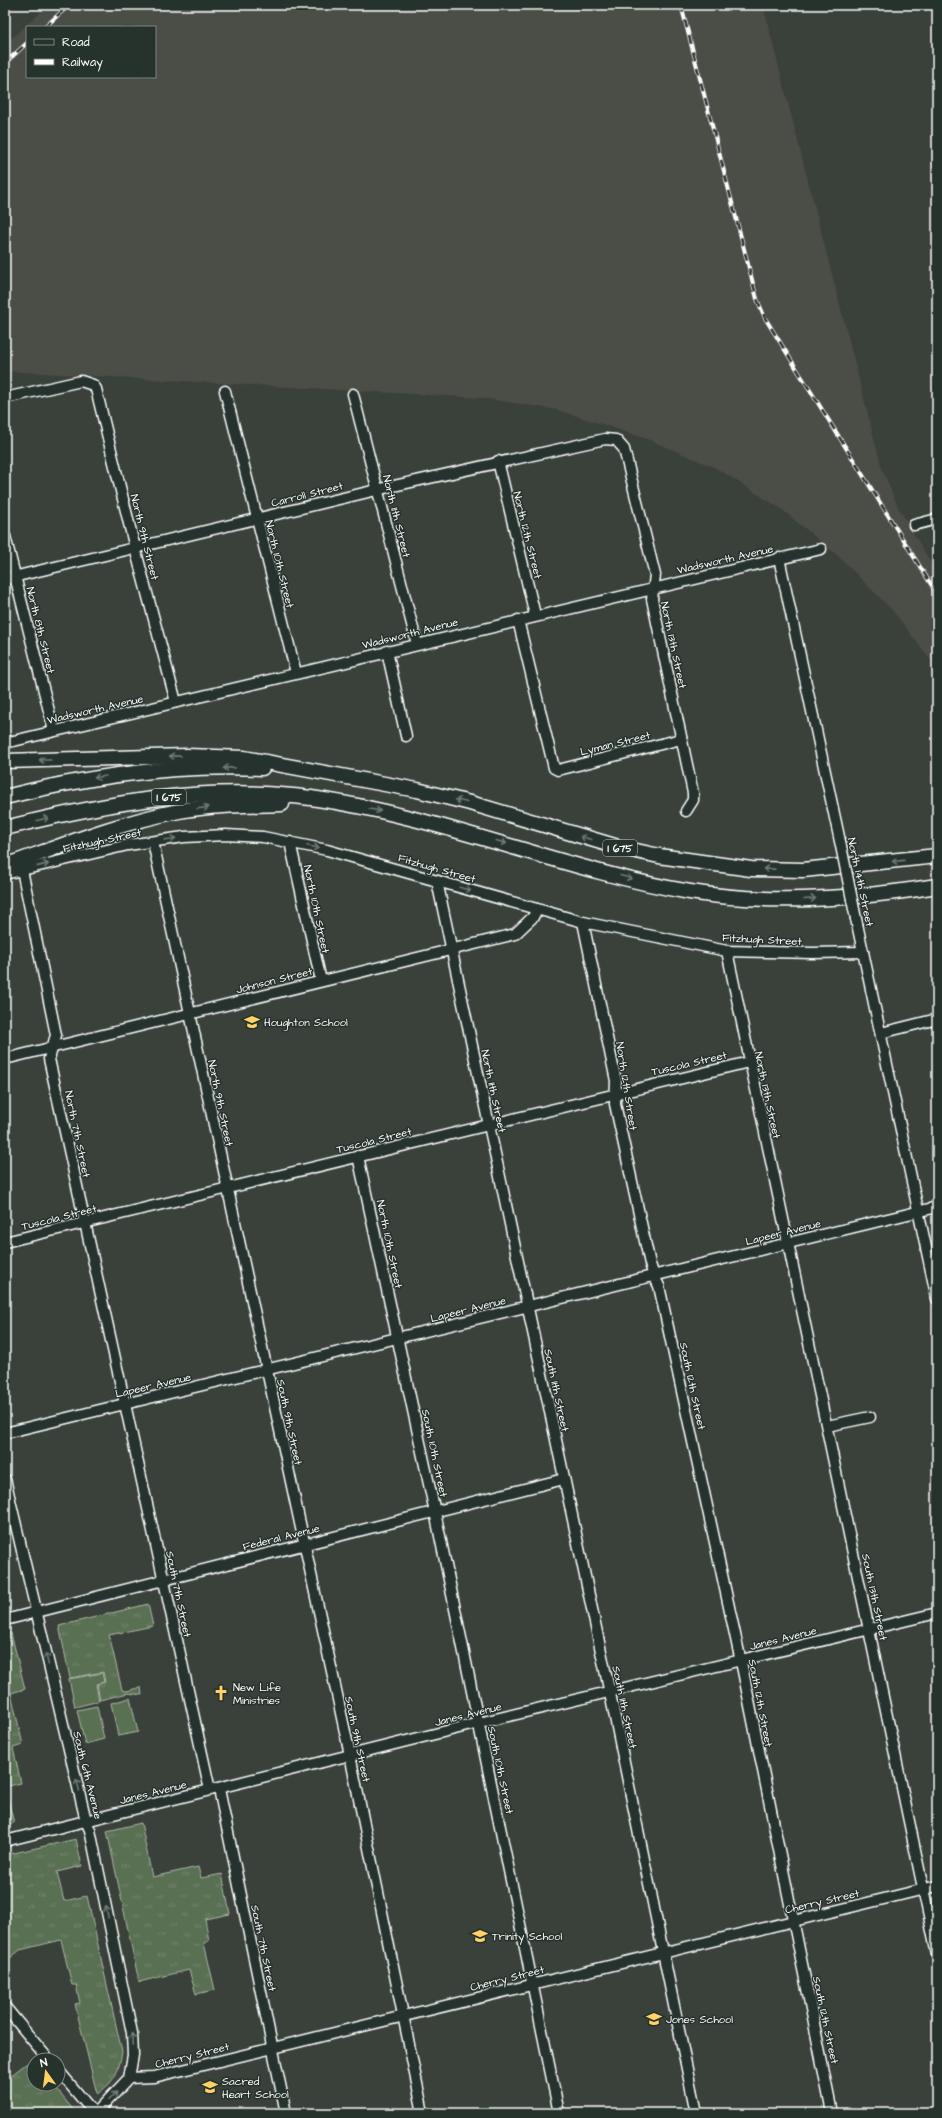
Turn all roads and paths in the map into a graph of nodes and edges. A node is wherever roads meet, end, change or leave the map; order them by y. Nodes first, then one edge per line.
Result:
1 (225, 391) dead end
2 (353, 394) dead end
3 (5, 398) edge
4 (616, 440) joint
5 (498, 461) junction
6 (378, 489) junction
7 (256, 519) junction
8 (937, 519) edge
9 (914, 525) dead end
10 (5, 536) edge
11 (135, 548) junction
12 (821, 549) dead end
13 (779, 558) junction
14 (10, 578) edge
15 (655, 588) junction
16 (535, 615) junction
17 (518, 620) junction
18 (417, 644) junction
19 (387, 651) junction
20 (296, 673) junction
21 (176, 702) junction
22 (54, 731) junction
23 (406, 736) dead end
24 (681, 739) junction
25 (5, 743) edge
26 (5, 761) edge
27 (310, 770) junction
28 (5, 797) edge
29 (336, 803) junction
30 (686, 811) dead end
31 (5, 828) edge
32 (153, 842) junction
33 (290, 842) junction
34 (937, 856) edge
35 (5, 866) edge
36 (22, 870) junction
37 (5, 874) edge
38 (437, 881) junction
39 (937, 886) edge
40 (537, 909) junction
41 (583, 922) junction
42 (451, 950) junction
43 (727, 951) junction
44 (863, 952) junction
45 (321, 981) junction
46 (189, 1014) junction
47 (937, 1019) edge
48 (881, 1033) junction
49 (53, 1048) junction
50 (5, 1059) edge
51 (749, 1062) junction
52 (616, 1093) junction
53 (488, 1124) junction
54 (358, 1156) junction
55 (227, 1188) junction
56 (937, 1207) edge
57 (918, 1211) junction
58 (85, 1223) junction
59 (5, 1242) edge
60 (788, 1244) junction
61 (654, 1276) junction
62 (937, 1299) edge
63 (528, 1307) junction
64 (398, 1338) junction
65 (267, 1370) junction
66 (126, 1403) junction
67 (870, 1416) dead end
68 (827, 1426) junction
69 (5, 1433) edge
70 (5, 1479) edge
71 (564, 1479) junction
72 (435, 1512) junction
73 (304, 1544) junction
74 (163, 1579) junction
75 (35, 1612) junction
76 (937, 1613) edge
77 (5, 1620) edge
78 (870, 1629) junction
79 (740, 1660) junction
80 (609, 1692) junction
81 (479, 1723) junction
82 (350, 1755) junction
83 (214, 1789) junction
84 (86, 1821) junction
85 (5, 1841) edge
86 (937, 1886) edge
87 (924, 1889) junction
88 (793, 1920) junction
89 (663, 1952) junction
90 (937, 1955) edge
91 (533, 1984) junction
92 (5, 2008) edge
93 (403, 2016) junction
94 (273, 2047) junction
95 (42, 2052) edge
96 (129, 2078) junction
97 (66, 2079) edge
98 (95, 2113) edge
99 (286, 2113) edge
100 (422, 2113) edge
101 (559, 2113) edge
102 (696, 2113) edge
103 (832, 2113) edge

1 - 7 street, North 10th Street
2 - 6 street, North 11th Street
3 - 11 street, North 9th Street
4 - 5 street, Carroll Street
4 - 15 street, North 13th Street
5 - 6 street, Carroll Street
5 - 16 street, North 12th Street
6 - 7 street, Carroll Street
6 - 18 street, North 11th Street
7 - 11 street, Carroll Street
7 - 20 street, North 10th Street
8 - 9 street
10 - 14 street, North 8th Street
11 - 14 street, Carroll Street
11 - 21 street, North 9th Street
12 - 13 street, Wadsworth Avenue
13 - 15 street, Wadsworth Avenue
13 - 44 street, North 14th Street, bridge
14 - 22 street, North 8th Street
15 - 16 street, Wadsworth Avenue
15 - 24 street, North 13th Street
16 - 17 street, Wadsworth Avenue
17 - 18 street, Wadsworth Avenue
17 - 24 street, Lyman Street
18 - 19 street, Wadsworth Avenue
19 - 20 street, Wadsworth Avenue
19 - 23 street
20 - 21 street, Wadsworth Avenue
21 - 22 street, Wadsworth Avenue
22 - 25 street, Wadsworth Avenue
24 - 30 street, North 13th Street
27 -> 26 highway
27 -> 28 highway, I 675
34 -> 27 highway, I 675
31 -> 29 highway, I 675
35 -> 29 highway
29 -> 39 highway, I 675
32 -> 33 street, Fitzhugh Street
36 -> 32 street, Fitzhugh Street
32 - 46 street, North 9th Street
33 -> 38 street, Fitzhugh Street
33 - 45 street, North 10th Street
36 - 37 street, Fitzhugh Street
36 - 49 street, North 7th Street
38 -> 40 street, Fitzhugh Street
38 - 42 street, North 11th Street
40 - 41 street, Fitzhugh Street
40 - 42 street, Johnson Street
41 - 43 street, Fitzhugh Street
41 - 52 street, North 12th Street
42 - 45 street, Johnson Street
42 - 53 street, North 11th Street
43 - 44 street, Fitzhugh Street
43 - 51 street, North 13th Street
44 - 48 street, North 14th Street
45 - 46 street, Johnson Street
46 - 49 street, Johnson Street
46 - 55 street, North 9th Street
47 - 48 street
48 - 57 street, North 14th Street
49 - 50 street, Johnson Street
49 - 58 street, North 7th Street
51 - 52 street, Tuscola Street
51 - 60 street, North 13th Street
52 - 53 street, Tuscola Street
52 - 61 street, North 12th Street
53 - 54 street, Tuscola Street
53 - 63 street, North 11th Street
54 - 55 street, Tuscola Street
54 - 64 street, North 10th Street
55 - 58 street, Tuscola Street
55 - 65 street, North 9th Street
56 - 57 street, Lapeer Avenue
57 - 60 street, Lapeer Avenue
57 - 62 street, North 14th Street
58 - 59 street, Tuscola Street
58 - 66 street, North 7th Street
60 - 61 street, Lapeer Avenue
60 - 68 street, South 13th Street
61 - 63 street, Lapeer Avenue
61 - 79 street, South 12th Street
63 - 64 street, Lapeer Avenue
63 - 71 street, South 11th Street
64 - 65 street, Lapeer Avenue
64 - 72 street, South 10th Street
65 - 66 street, Lapeer Avenue
65 - 73 street, South 9th Street
66 - 69 street, Lapeer Avenue
66 - 74 street, South 7th Street
67 - 68 street
68 - 78 street, South 13th Street
70 - 75 street, South 6th Avenue
71 - 72 street, Federal Avenue
71 - 80 street, South 11th Street
72 - 73 street, Federal Avenue
72 - 81 street, South 10th Street
73 - 74 street, Federal Avenue
73 - 82 street, South 9th Street
74 - 75 street, Federal Avenue
74 - 83 street, South 7th Street
75 - 77 street, Federal Avenue
84 -> 75 street, South 6th Avenue
76 - 78 street, Janes Avenue
78 - 79 street, Janes Avenue
78 - 87 street, South 13th Street
79 - 80 street, Janes Avenue
79 - 88 street, South 12th Street
80 - 81 street, Janes Avenue
80 - 89 street, South 11th Street
81 - 82 street, Janes Avenue
81 - 91 street, South 10th Street
82 - 83 street, Janes Avenue
82 - 93 street, South 9th Street
83 - 84 street, Janes Avenue
83 - 94 street, South 7th Street
84 - 85 street, Janes Avenue
96 -> 84 street, South 6th Avenue
86 - 87 street, Cherry Street
87 - 88 street, Cherry Street
87 - 90 street, South 13th Street
88 - 89 street, Cherry Street
88 - 103 street, South 12th Street
89 - 91 street, Cherry Street
89 - 102 street, South 11th Street
91 - 93 street, Cherry Street
91 - 101 street, South 10th Street
92 - 95 street
93 - 94 street, Cherry Street
93 - 100 street, South 9th Street
94 - 96 street, Cherry Street
94 - 99 street, South 7th Street
98 -> 96 street
97 - 98 street

